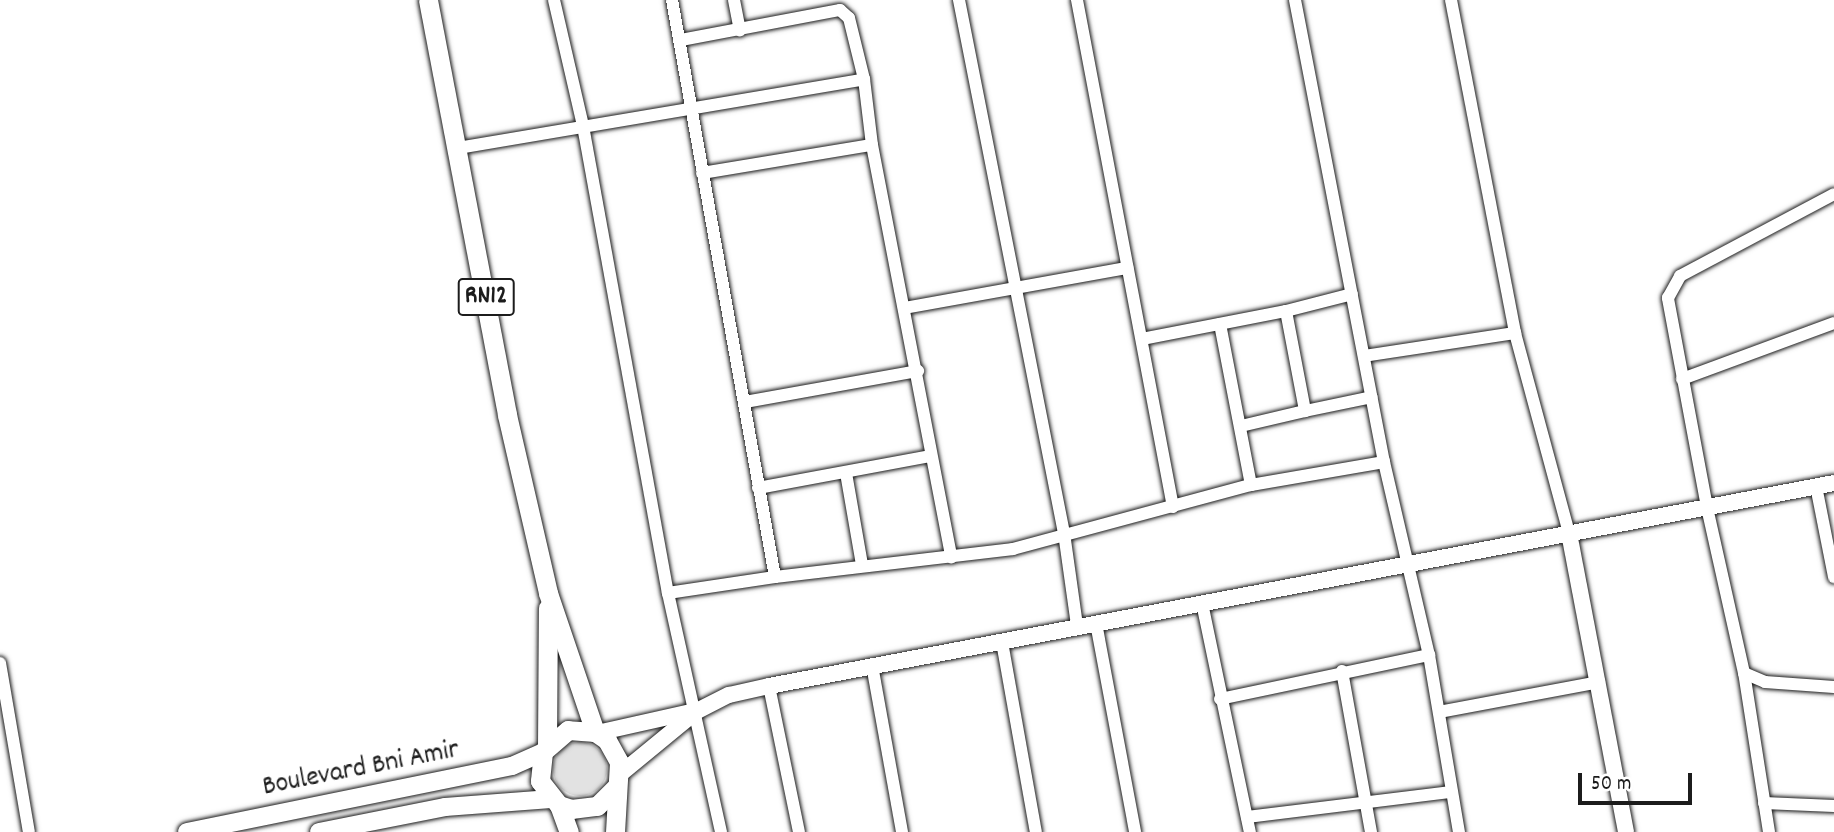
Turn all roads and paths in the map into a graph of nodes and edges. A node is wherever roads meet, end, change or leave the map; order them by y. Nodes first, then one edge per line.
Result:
1 (428, 0) edge
2 (554, 0) edge
3 (672, 0) edge
4 (734, 0) edge
5 (848, 0) edge
6 (959, 0) edge
7 (1077, 0) edge
8 (1296, 0) edge
9 (1451, 0) edge
10 (846, 14) junction
11 (740, 30) junction
12 (681, 40) junction
13 (864, 79) junction
14 (693, 107) junction
15 (583, 127) junction
16 (872, 145) junction
17 (458, 148) junction
18 (702, 173) junction
19 (1834, 194) edge
20 (1127, 268) junction
21 (1017, 290) junction
22 (1352, 294) junction
23 (904, 308) junction
24 (1286, 311) junction
25 (1834, 323) edge
26 (1220, 324) junction
27 (1515, 333) junction
28 (1142, 339) junction
29 (1364, 356) junction
30 (918, 371) junction
31 (1682, 379) junction
32 (1372, 397) junction
33 (745, 402) junction
34 (1305, 411) junction
35 (1241, 426) junction
36 (931, 456) junction
37 (1384, 462) junction
38 (846, 473) junction
39 (1834, 483) edge
40 (1251, 485) junction
41 (1816, 486) junction
42 (758, 488) junction
43 (1173, 507) junction
44 (1707, 507) junction
45 (1064, 533) junction
46 (1569, 533) junction
47 (951, 556) junction
48 (1408, 562) junction
49 (862, 565) junction
50 (775, 577) junction
51 (1834, 577) edge
52 (548, 593) junction
53 (668, 593) junction
54 (1202, 603) junction
55 (1096, 623) junction
56 (1077, 626) junction
57 (1002, 642) junction
58 (1429, 655) junction
59 (0, 663) edge
60 (872, 665) junction
61 (1342, 671) junction
62 (1744, 673) junction
63 (1599, 682) junction
64 (769, 685) junction
65 (1834, 687) edge
66 (2, 695) edge
67 (1220, 699) junction
68 (697, 711) junction
69 (1439, 712) junction
70 (596, 732) junction
71 (545, 748) junction
72 (618, 781) junction
73 (1451, 792) junction
74 (555, 802) junction
75 (1365, 803) junction
76 (1763, 803) junction
77 (1834, 806) edge
78 (1247, 817) junction
79 (29, 832) edge
80 (187, 832) edge
81 (319, 832) edge
82 (569, 832) edge
83 (615, 832) edge
84 (721, 832) edge
85 (799, 832) edge
86 (902, 832) edge
87 (1035, 832) edge
88 (1135, 832) edge
89 (1250, 832) edge
90 (1371, 832) edge
91 (1459, 832) edge
92 (1626, 832) edge
93 (1769, 832) edge

1 - 17 main road, RN12
2 - 15 street
3 - 12 street
4 - 11 street
5 - 10 street
6 - 21 street
7 - 20 street
8 - 22 street
9 - 27 street
10 - 11 street
10 - 13 street
11 - 12 street
12 - 14 street
13 - 14 street
13 - 16 street
14 - 15 street
14 - 18 street
15 - 17 street
15 - 53 street
16 - 18 street
16 - 23 street
17 - 52 main road, RN12
18 - 33 street
19 - 31 street
20 - 21 street
20 - 28 street
21 - 23 street
21 - 45 street
22 - 24 street
22 - 29 street
23 - 30 street
24 - 26 street
24 - 34 street
25 - 31 street
26 - 28 street
26 - 35 street
27 - 29 street
27 - 46 street
28 - 43 street
29 - 32 street
30 - 33 street
30 - 36 street
31 - 44 street
32 - 34 street
32 - 37 street
33 - 42 street
34 - 35 street
35 - 40 street
36 - 38 street
36 - 47 street
37 - 40 street
37 - 48 street
38 - 42 street
38 - 49 street
39 - 41 street
40 - 43 street
41 - 44 street
41 - 51 street
42 - 50 street
43 - 45 street
44 - 46 street
44 - 62 street
45 - 47 street
45 - 56 street
46 - 48 street
46 - 63 street
47 - 49 street
48 - 54 street
48 - 58 street
49 - 50 street
50 - 53 street
52 - 70 main road, RN12
52 - 71 main road, RN12
53 - 68 street
54 - 55 street
54 - 67 street
55 - 56 street
55 - 88 street
56 - 57 street
57 - 60 street
57 - 87 street
58 - 61 street
58 - 69 street
59 - 66 street
60 - 64 street
60 - 86 street
61 - 67 street
61 - 75 street
62 - 65 street
62 - 76 street
63 - 69 street
63 - 92 street
64 - 68 street
64 - 85 street
66 - 79 street
67 - 78 street
68 - 70 street
68 - 72 street
68 - 84 street
69 - 73 street
70 - 71 main road
70 - 72 main road, RN12
71 - 74 main road, RN12
71 - 80 main road, Boulevard Bni Amir
72 - 74 main road
72 - 83 main road, RN12
73 - 75 street
73 - 91 street
74 - 81 main road, Boulevard Bni Amir
74 - 82 main road, RN12
75 - 78 street
75 - 90 street
76 - 77 street
76 - 93 street
78 - 89 street

